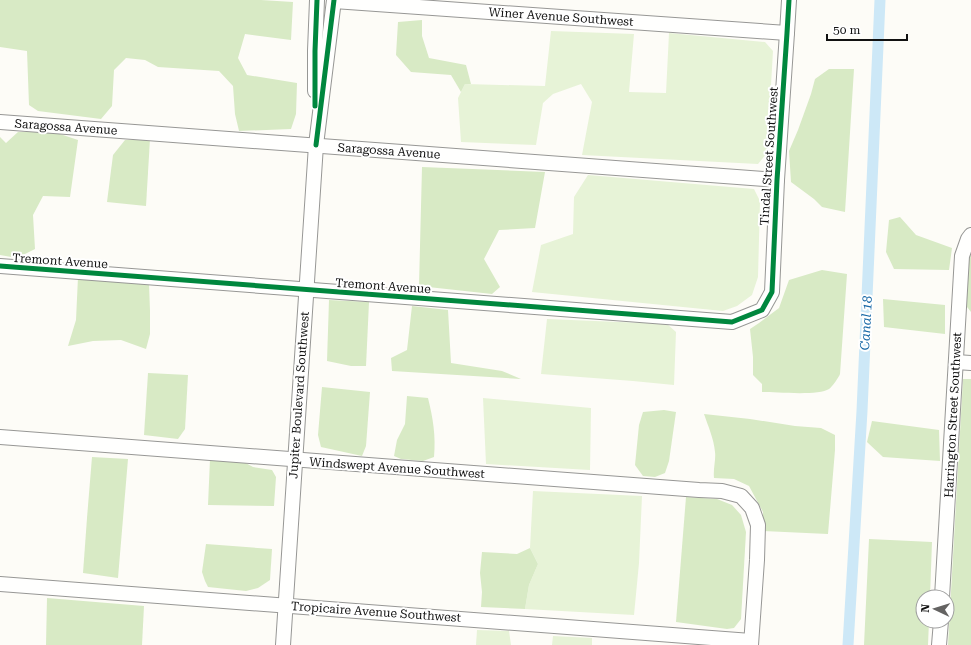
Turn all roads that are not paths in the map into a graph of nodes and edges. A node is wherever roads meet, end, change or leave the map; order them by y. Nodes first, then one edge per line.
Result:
1 (317, 0) edge
2 (789, 0) edge
3 (334, 1) edge
4 (787, 33) junction
5 (0, 122) edge
6 (316, 146) junction
7 (777, 180) junction
8 (971, 235) edge
9 (0, 266) edge
10 (306, 290) junction
11 (762, 310) joint
12 (956, 362) junction
13 (971, 363) edge
14 (0, 437) edge
15 (294, 460) junction
16 (0, 584) edge
17 (942, 589) edge
18 (286, 605) junction
19 (940, 629) edge
20 (751, 643) edge
21 (283, 645) edge
22 (939, 645) edge

1 - 6 street, Jupiter Boulevard Southwest
2 - 4 street, Tindal Street Southwest
3 - 4 street, Winer Avenue Southwest
3 - 6 street, Jupiter Boulevard Southwest
4 - 7 street, Tindal Street Southwest
5 - 6 street, Saragossa Avenue
6 - 7 street, Saragossa Avenue
6 - 10 street, Jupiter Boulevard Southwest
7 - 11 street, Tindal Street Southwest
8 - 12 street, Harrington Street Southwest
9 - 10 street, Tremont Avenue
10 - 11 street, Tremont Avenue
10 - 15 street, Jupiter Boulevard Southwest
12 - 13 street
12 - 17 street, Harrington Street Southwest
14 - 15 street, Windswept Avenue Southwest
15 - 18 street, Jupiter Boulevard Southwest
15 - 20 street, Windswept Avenue Southwest
16 - 18 street, Tropicaire Avenue Southwest
18 - 20 street, Tropicaire Avenue Southwest
18 - 21 street, Jupiter Boulevard Southwest
19 - 22 street

